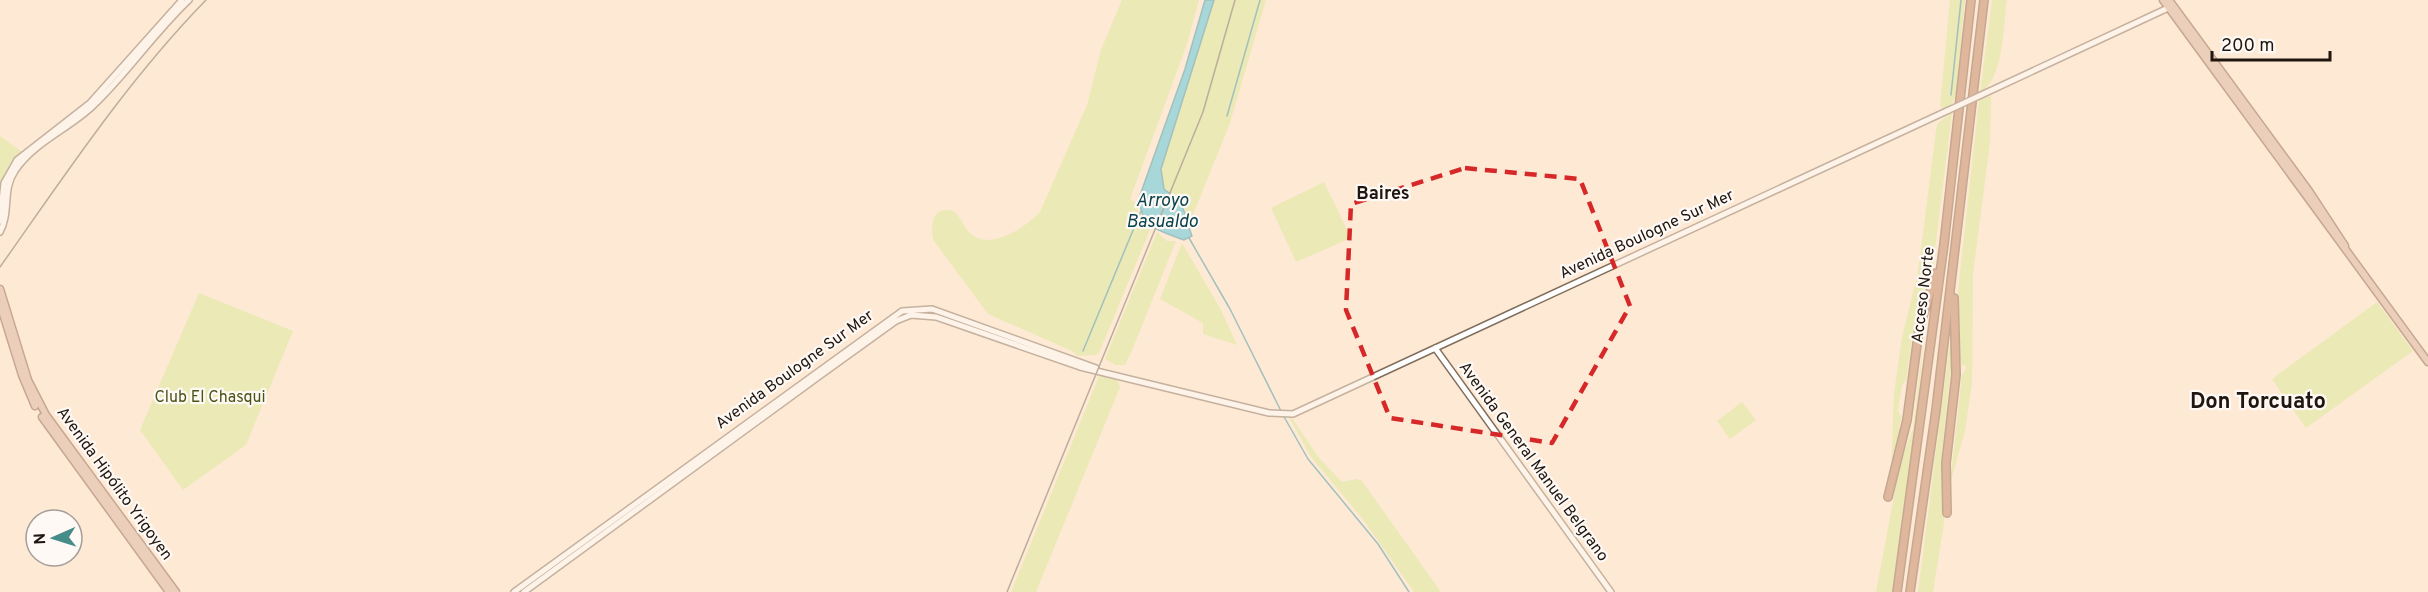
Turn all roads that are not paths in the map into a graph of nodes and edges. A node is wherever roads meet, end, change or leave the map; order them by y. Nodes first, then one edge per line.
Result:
1 (183, 0) edge
2 (189, 0) edge
3 (1971, 0) edge
4 (1984, 0) edge
5 (2168, 2) edge
6 (0, 220) edge
7 (0, 232) edge
8 (1944, 244) junction
9 (1956, 245) junction
10 (2345, 247) junction
11 (0, 289) edge
12 (0, 304) edge
13 (1435, 348) junction
14 (2428, 362) edge
15 (1126, 377) junction
16 (30, 391) junction
17 (1888, 497) dead end
18 (1947, 513) dead end
19 (169, 592) edge
20 (176, 592) edge
21 (514, 592) edge
22 (524, 592) edge
23 (1611, 592) edge
24 (1897, 592) edge
25 (1910, 592) edge

1 - 6 main road
2 - 7 main road
3 - 8 highway, Acceso Norte
4 - 9 highway, Acceso Norte
5 - 10 main road
5 - 10 main road
5 - 13 main road, Avenida Boulogne Sur Mer, bridge
8 - 17 highway
8 - 24 highway, Acceso Norte
9 - 18 highway
9 - 25 highway, Acceso Norte
10 - 14 main road
11 - 16 main road
12 - 16 main road
13 - 15 main road, Avenida Boulogne Sur Mer
13 - 23 main road, Avenida General Manuel Belgrano
15 - 21 main road, Avenida Boulogne Sur Mer
15 - 22 main road, Avenida Boulogne Sur Mer
16 - 19 main road, Avenida Hipólito Yrigoyen
16 - 20 main road, Avenida Hipólito Yrigoyen

